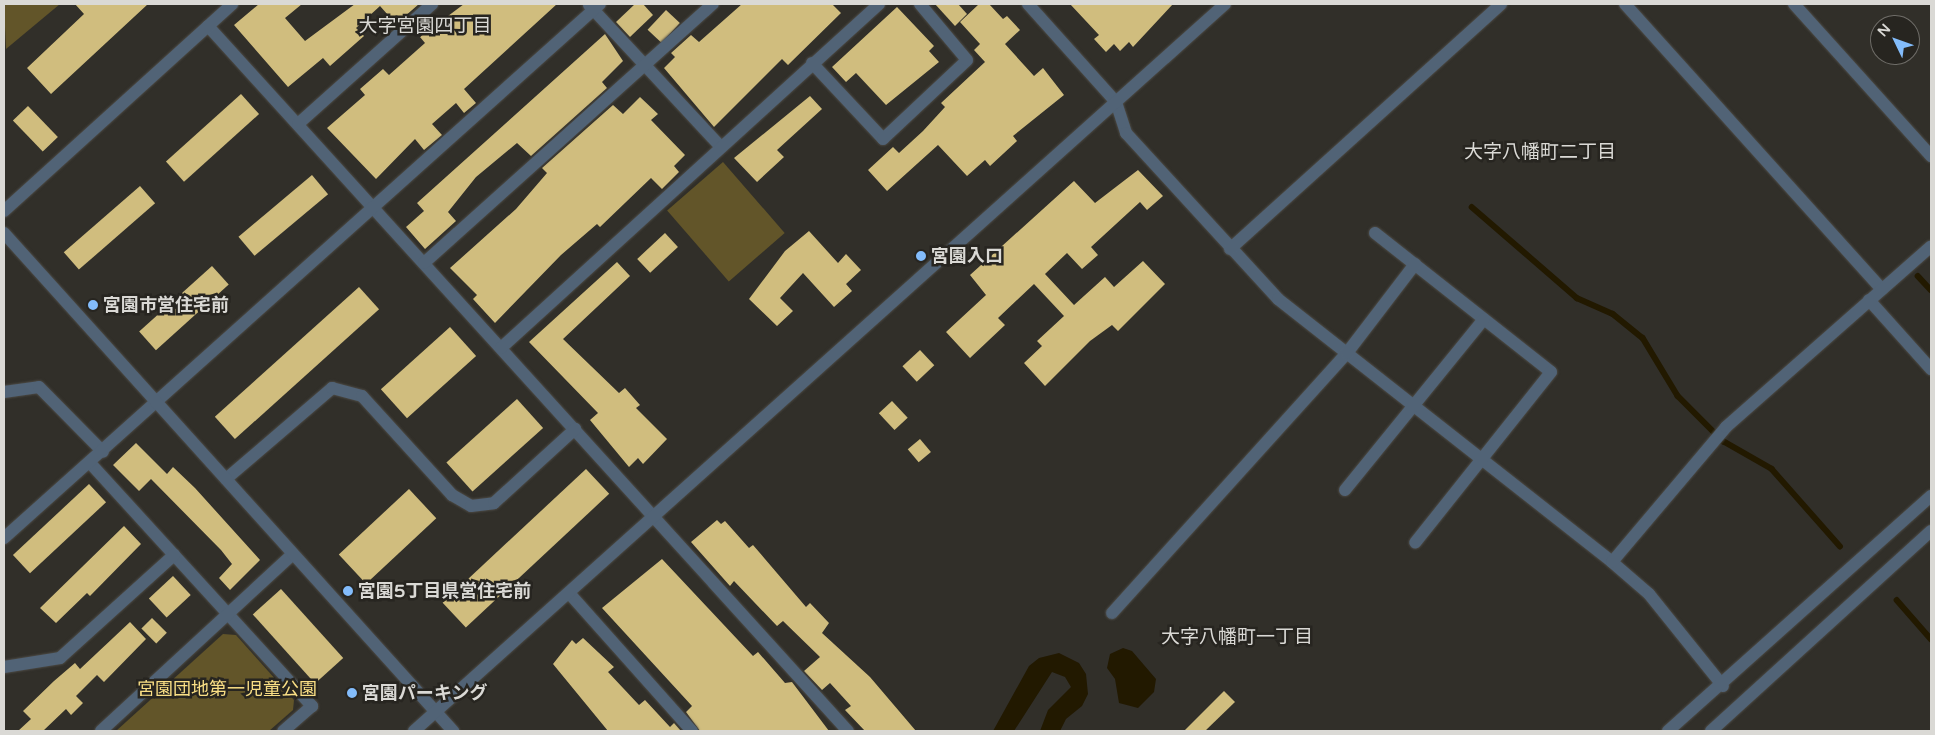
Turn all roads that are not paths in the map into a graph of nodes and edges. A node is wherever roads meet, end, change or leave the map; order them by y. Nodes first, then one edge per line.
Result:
1 (232, 4) edge
2 (432, 4) edge
3 (713, 4) edge
4 (879, 4) edge
5 (920, 4) edge
6 (1028, 4) edge
7 (1225, 4) edge
8 (1501, 4) edge
9 (1625, 4) edge
10 (1794, 4) edge
11 (594, 6) edge
12 (208, 26) junction
13 (812, 63) junction
14 (645, 66) junction
15 (1116, 102) junction
16 (298, 124) junction
17 (720, 146) junction
18 (1931, 156) edge
19 (374, 208) junction
20 (4, 211) edge
21 (4, 233) edge
22 (1375, 233) dead end
23 (1931, 246) edge
24 (1230, 249) junction
25 (424, 263) junction
26 (1415, 264) junction
27 (1882, 289) junction
28 (1869, 300) junction
29 (1484, 319) junction
30 (501, 348) junction
31 (1347, 353) junction
32 (1931, 369) edge
33 (4, 392) edge
34 (156, 402) junction
35 (1414, 406) junction
36 (575, 429) junction
37 (103, 452) junction
38 (1482, 460) junction
39 (91, 464) junction
40 (226, 479) junction
41 (1345, 490) dead end
42 (1931, 496) edge
43 (654, 516) junction
44 (1931, 531) edge
45 (4, 538) edge
46 (1415, 543) dead end
47 (293, 554) junction
48 (174, 555) junction
49 (1612, 562) junction
50 (569, 593) junction
51 (1112, 614) dead end
52 (229, 615) junction
53 (4, 667) edge
54 (1723, 686) junction
55 (436, 712) junction
56 (101, 731) edge
57 (283, 731) edge
58 (414, 731) edge
59 (453, 731) edge
60 (692, 731) edge
61 (848, 731) edge
62 (1668, 731) edge
63 (1711, 731) edge

1 - 12 street
2 - 16 street
3 - 14 street
4 - 13 street
5 - 13 street
6 - 15 street
7 - 15 street
8 - 24 street
9 - 27 street
10 - 18 street
11 - 14 street
11 - 19 street
12 - 16 street
12 - 20 street
13 - 17 street
14 - 17 street
14 - 25 street
15 - 24 street
15 - 43 street
16 - 19 street
17 - 30 street
19 - 25 street
19 - 34 street
21 - 34 street
22 - 26 street
23 - 27 street
24 - 31 street
25 - 30 street
26 - 29 street
26 - 31 street
27 - 28 street
28 - 32 street
28 - 49 street
29 - 35 street
29 - 38 street
30 - 36 street
31 - 35 street
31 - 51 street
33 - 37 street
34 - 37 street
34 - 40 street
35 - 38 street
35 - 41 street
36 - 40 street
36 - 43 street
37 - 39 street
38 - 46 street
38 - 49 street
39 - 45 street
39 - 48 street
40 - 47 street
42 - 54 street
43 - 50 street
43 - 61 street
44 - 63 street
47 - 52 street
47 - 55 street
48 - 52 street
48 - 53 street
49 - 54 street
50 - 55 street
50 - 60 street
52 - 56 street
52 - 57 street
54 - 62 street
55 - 58 street
55 - 59 street

